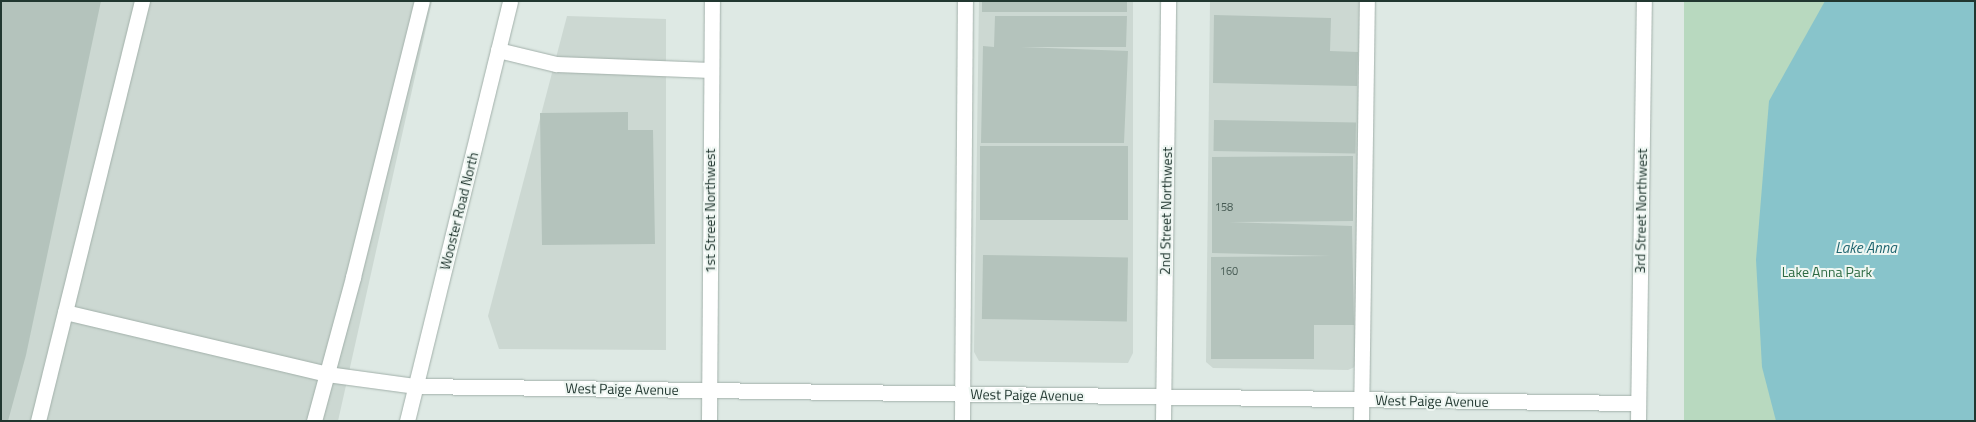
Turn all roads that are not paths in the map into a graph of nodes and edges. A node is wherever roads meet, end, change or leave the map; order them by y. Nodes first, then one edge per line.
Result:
1 (142, 1) edge
2 (422, 1) edge
3 (510, 1) edge
4 (712, 1) edge
5 (965, 1) edge
6 (1168, 1) edge
7 (1366, 1) edge
8 (1644, 1) edge
9 (498, 50) junction
10 (711, 70) junction
11 (65, 312) junction
12 (327, 374) junction
13 (416, 386) junction
14 (709, 391) junction
15 (962, 394) junction
16 (1163, 398) junction
17 (1362, 400) junction
18 (1638, 404) junction
19 (38, 421) edge
20 (314, 421) edge
21 (407, 421) edge
22 (709, 421) edge
23 (962, 421) edge
24 (1163, 421) edge
25 (1362, 421) edge
26 (1638, 421) edge

1 - 11 street
2 - 12 street
3 - 9 street, Wooster Road North
4 - 10 street, 1st Street Northwest
5 - 15 street
6 - 16 street, 2nd Street Northwest
7 - 17 street
8 - 18 street, 3rd Street Northwest
9 - 10 street
9 - 13 street, Wooster Road North
10 - 14 street, 1st Street Northwest
11 - 12 street, West Paige Avenue
11 - 19 street
12 - 13 street, West Paige Avenue
12 - 20 street
13 - 14 street, West Paige Avenue
13 - 21 street, Wooster Road North
14 - 15 street, West Paige Avenue
14 - 22 street, 1st Street Northwest
15 - 16 street, West Paige Avenue
15 - 23 street
16 - 17 street, West Paige Avenue
16 - 24 street, 2nd Street Northwest
17 - 18 street, West Paige Avenue
17 - 25 street
18 - 26 street, 3rd Street Northwest

